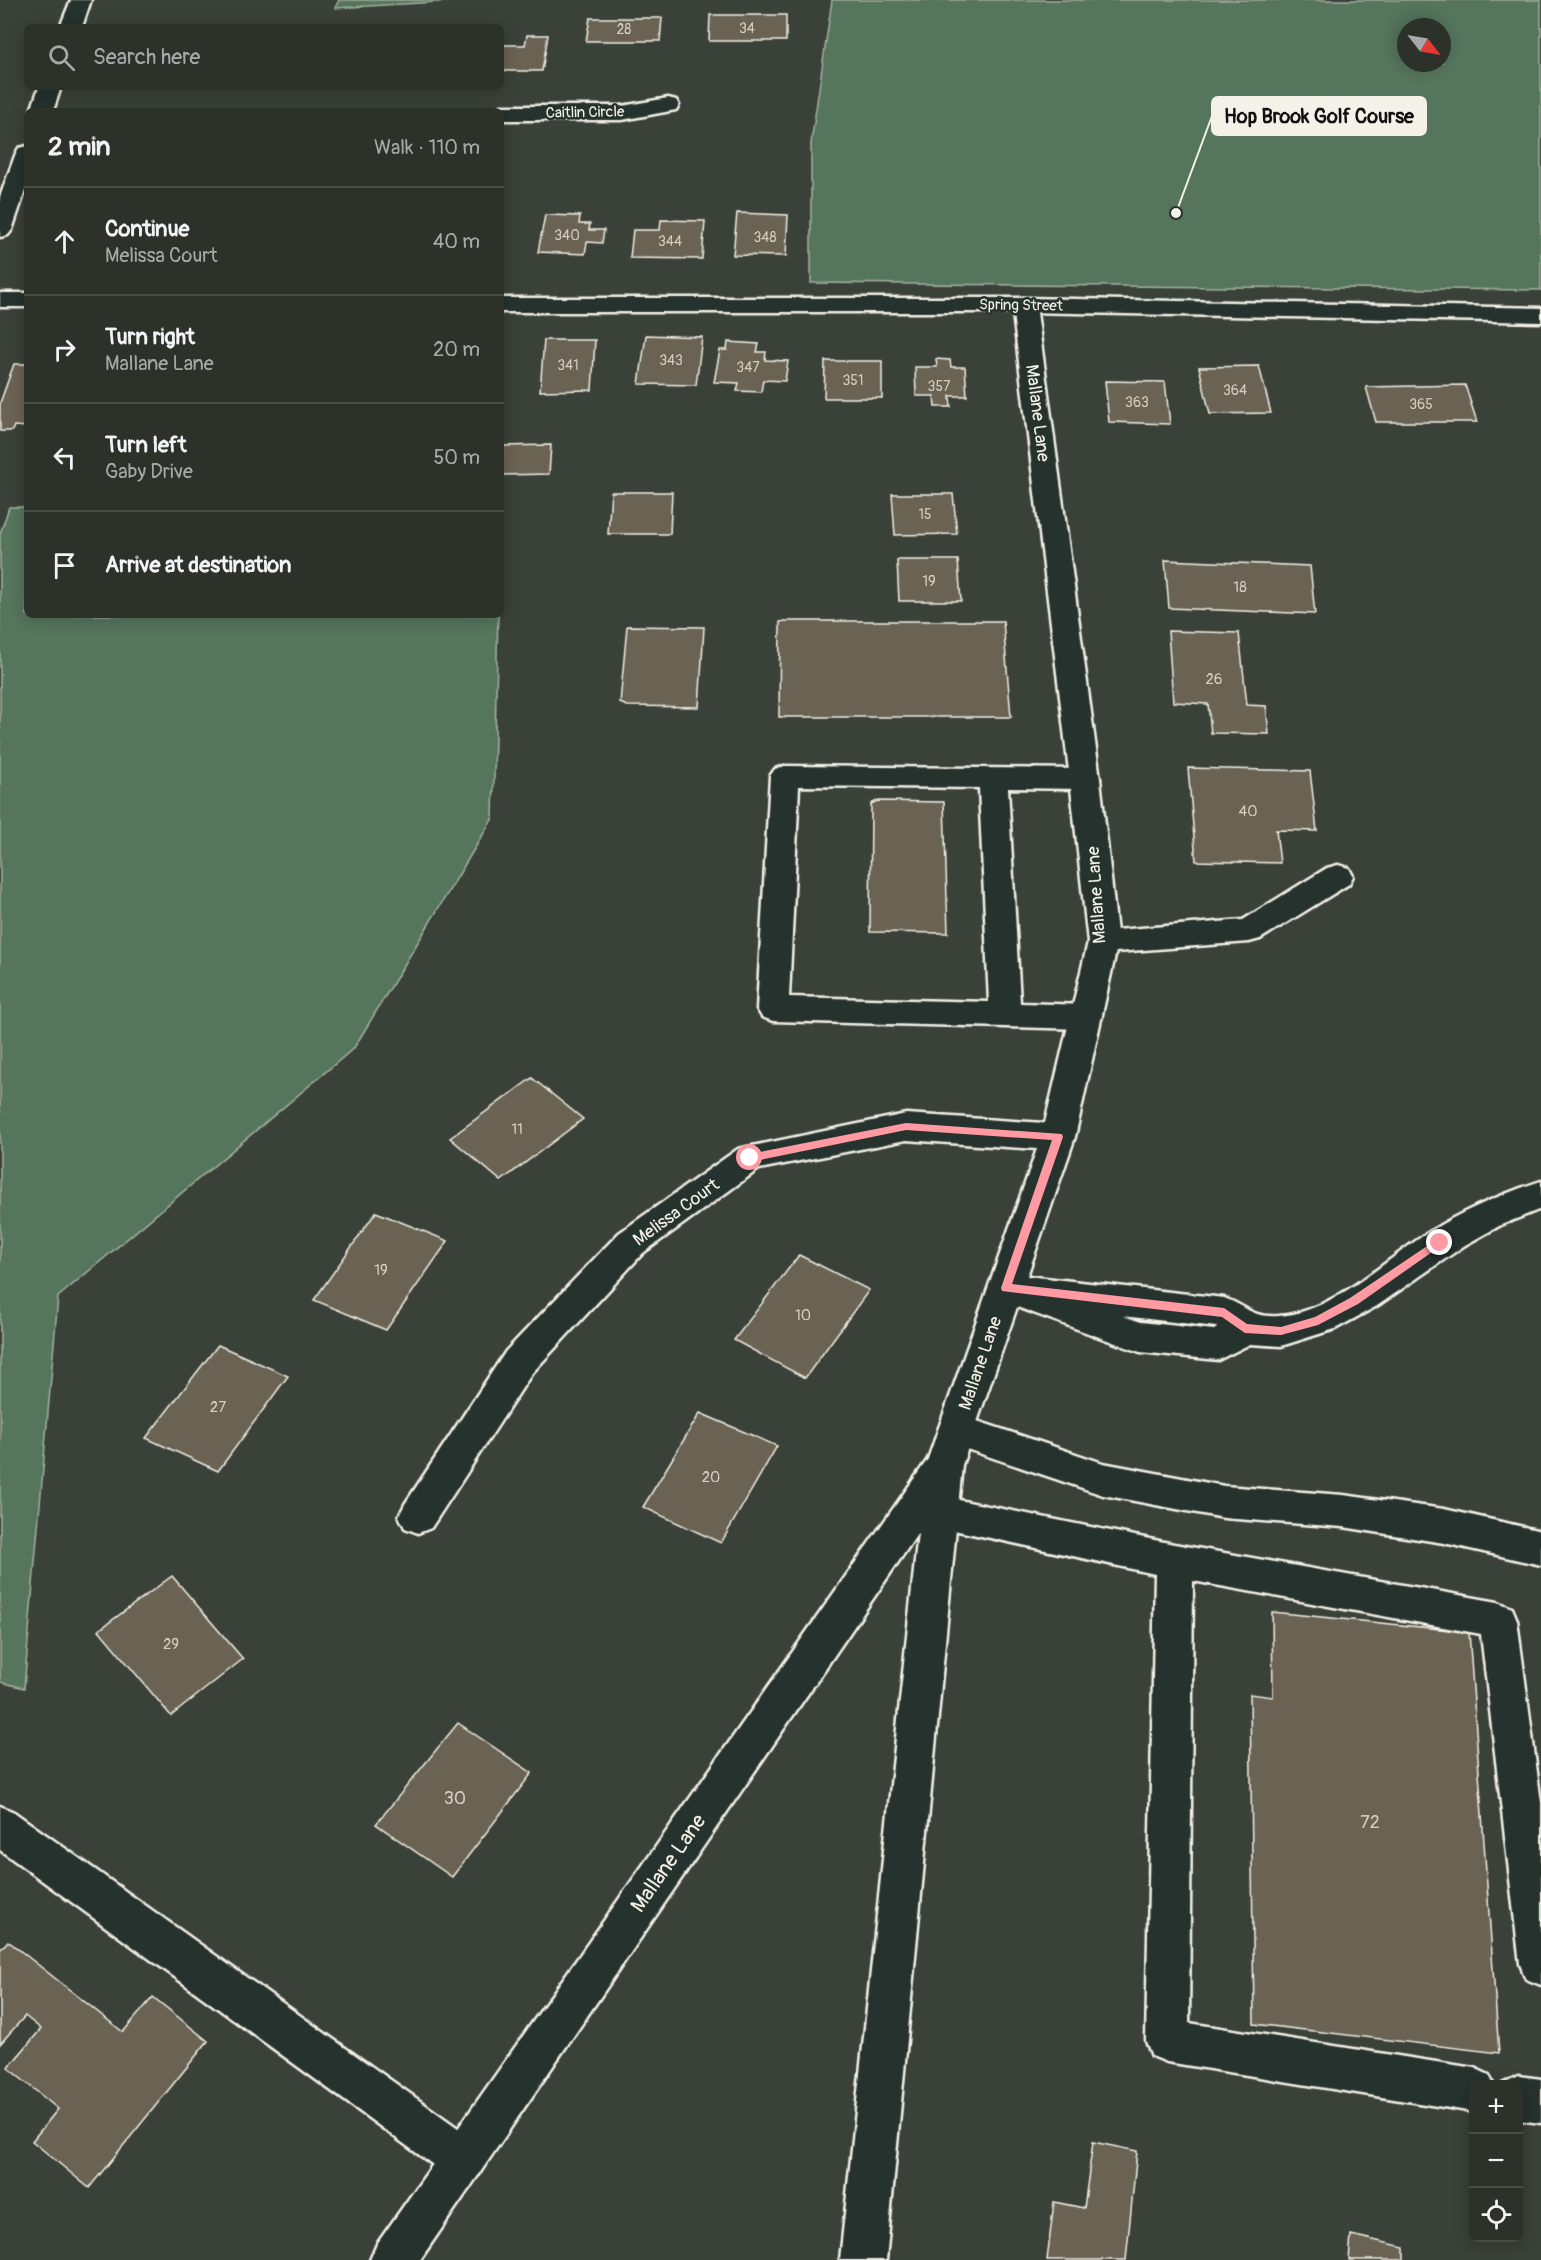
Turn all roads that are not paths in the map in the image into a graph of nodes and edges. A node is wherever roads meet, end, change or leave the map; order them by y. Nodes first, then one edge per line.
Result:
1 (81, 0) edge
2 (72, 24) edge
3 (49, 90) edge
4 (668, 105) dead end
5 (43, 108) edge
6 (504, 113) edge
7 (24, 162) edge
8 (0, 230) edge
9 (0, 300) edge
10 (24, 300) edge
11 (504, 305) edge
12 (1024, 305) junction
13 (1541, 315) edge
14 (993, 778) junction
15 (1085, 779) junction
16 (1338, 876) dead end
17 (1103, 942) junction
18 (1005, 1014) junction
19 (1086, 1017) junction
20 (1058, 1137) junction
21 (1541, 1195) edge
22 (1006, 1288) junction
23 (950, 1448) junction
24 (939, 1512) junction
25 (418, 1516) dead end
26 (1541, 1548) edge
27 (1174, 1562) junction
28 (0, 1826) edge
29 (1541, 1964) edge
30 (1469, 2090) edge
31 (1523, 2099) edge
32 (1541, 2101) edge
33 (463, 2159) junction
34 (393, 2260) edge
35 (863, 2260) edge

1 - 2 street
3 - 5 street
4 - 6 street, Caitlin Circle
7 - 8 street
9 - 10 street
11 - 12 street, Spring Street
12 - 13 street, Spring Street
12 - 15 street, Mallane Lane
14 - 15 street
14 - 18 street
14 - 18 street
15 - 17 street, Mallane Lane
16 - 17 street
17 - 19 street, Mallane Lane
18 - 19 street
19 - 20 street, Mallane Lane
20 - 22 street, Mallane Lane
20 - 25 street, Melissa Court
21 - 22 street
22 - 23 street, Mallane Lane
23 - 24 street, Mallane Lane
23 - 26 street
23 - 33 street, Mallane Lane
24 - 27 street
24 - 35 street, Mallane Lane
27 - 29 street
27 - 30 street
28 - 33 street
31 - 32 street
33 - 34 street, Mallane Lane

